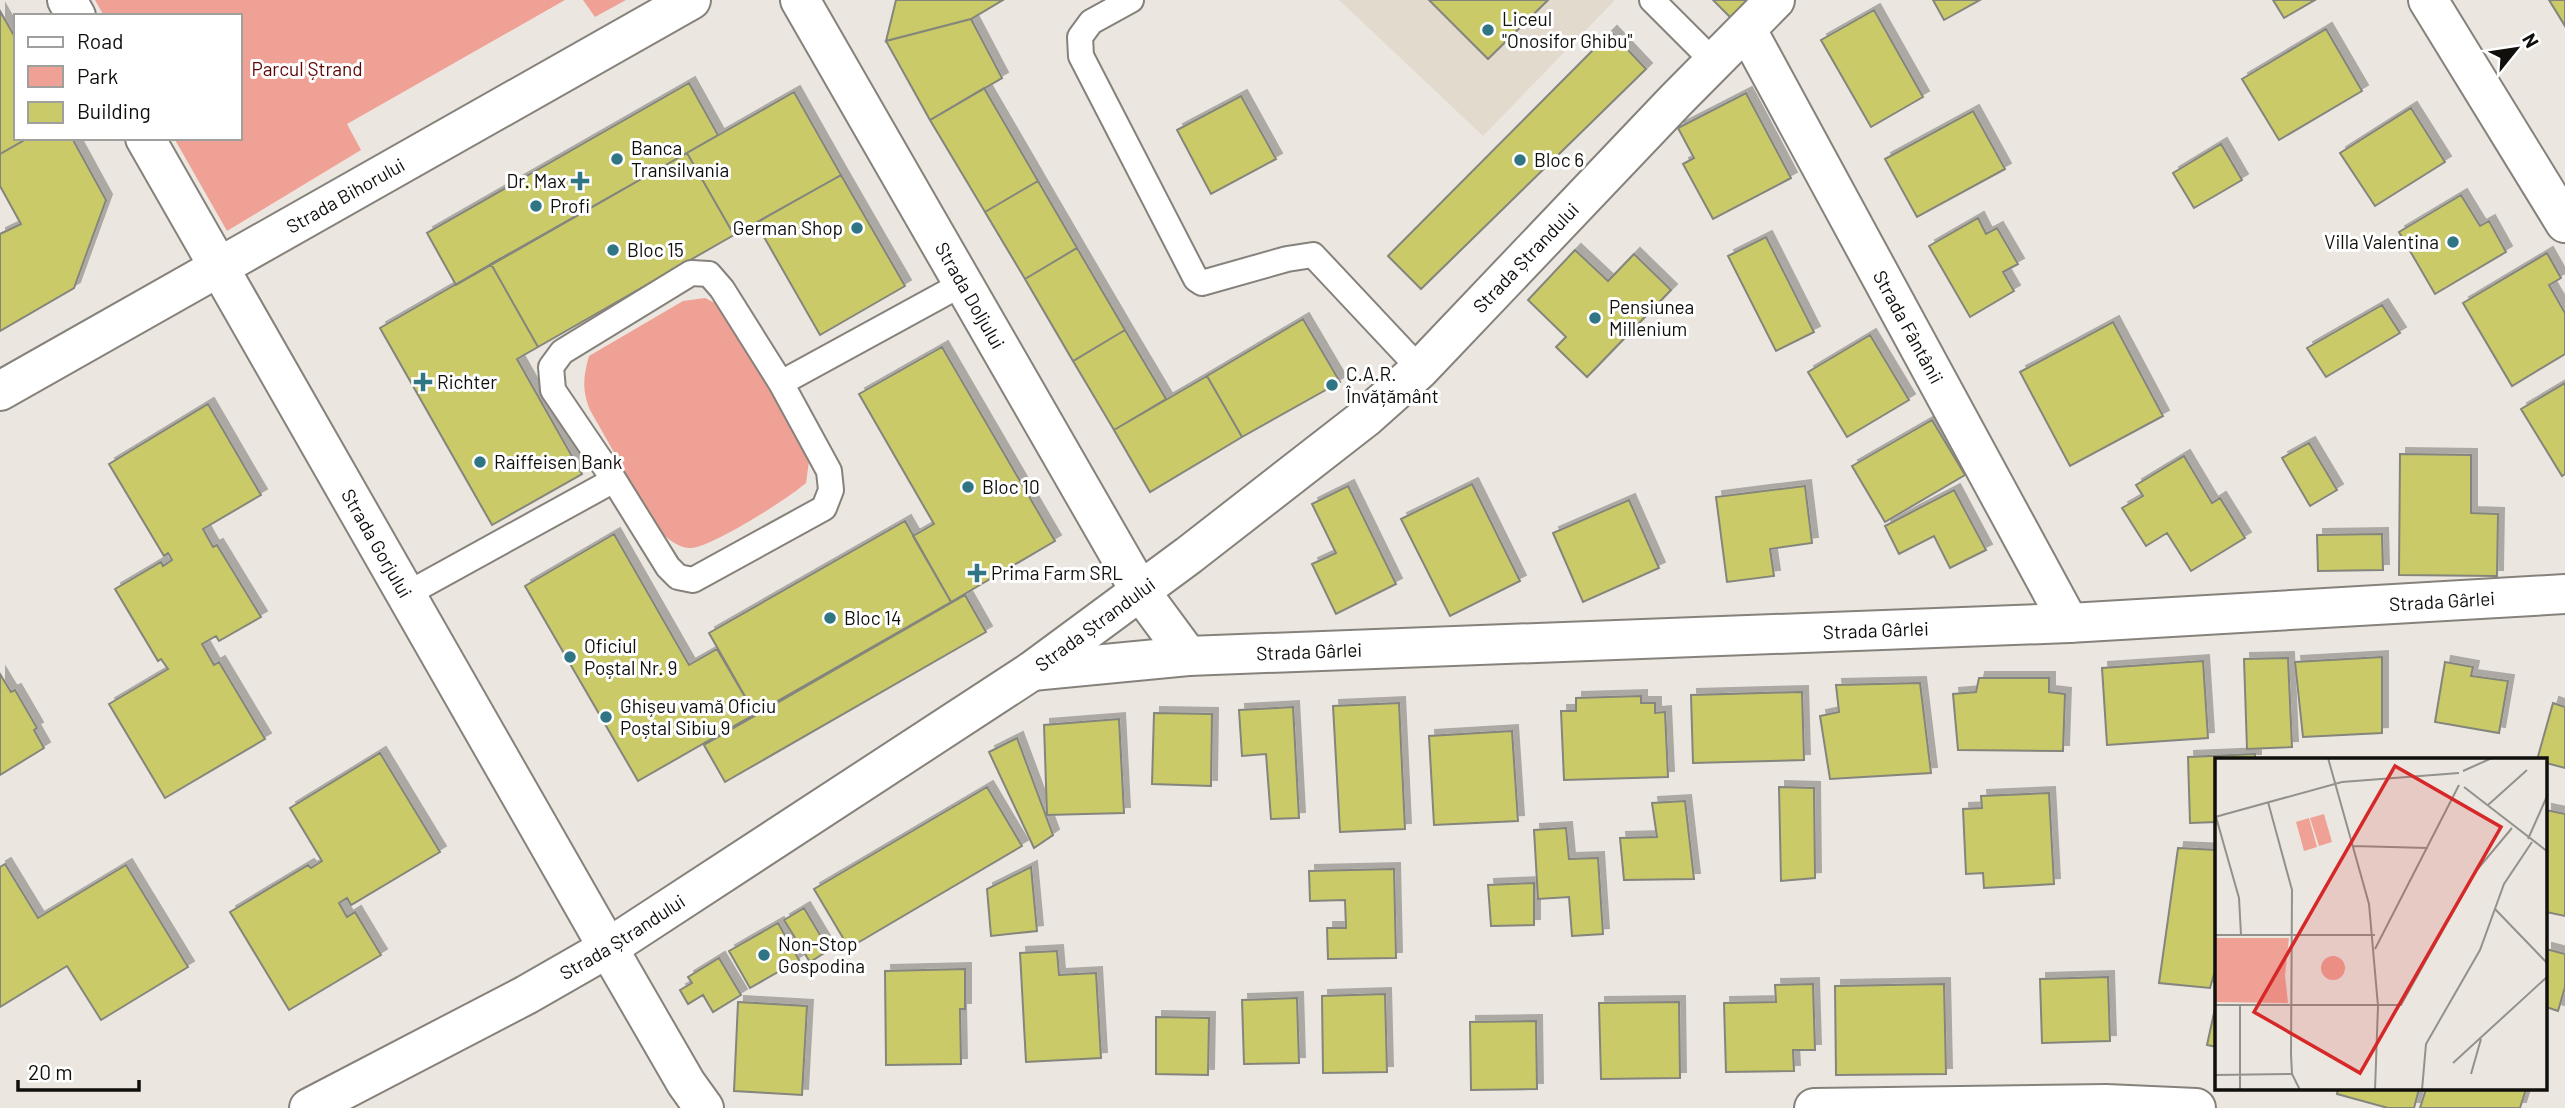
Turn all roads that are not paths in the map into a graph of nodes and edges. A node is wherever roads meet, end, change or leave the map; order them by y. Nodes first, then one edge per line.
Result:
1 (691, 0) edge
2 (800, 0) edge
3 (1131, 0) edge
4 (1652, 0) edge
5 (1775, 0) edge
6 (2428, 0) edge
7 (1747, 30) junction
8 (1714, 62) junction
9 (146, 140) edge
10 (2565, 223) edge
11 (217, 267) junction
12 (962, 284) junction
13 (1420, 369) junction
14 (781, 383) junction
15 (0, 391) edge
16 (614, 480) junction
17 (1140, 592) junction
18 (2565, 593) edge
19 (407, 594) junction
20 (2069, 623) junction
21 (1188, 656) junction
22 (1032, 671) junction
23 (608, 948) junction
24 (309, 1108) edge
25 (704, 1108) edge
26 (1814, 1108) edge
27 (2196, 1108) edge

1 - 11 street, Strada Bihorului
2 - 12 street, Strada Doljului
3 - 13 lane
4 - 8 lane
5 - 7 street, Strada Ștrandului
6 - 10 street
7 - 8 street, Strada Ștrandului
7 - 20 street, Strada Fântânii
8 - 13 street, Strada Ștrandului
9 - 11 street, Strada Gorjului
11 - 15 street, Strada Bihorului
11 - 19 street, Strada Gorjului
12 - 14 lane
12 - 17 street, Strada Doljului
13 - 17 street, Strada Ștrandului
14 - 16 lane
14 - 16 lane
16 - 19 lane
17 - 21 street
17 - 22 street, Strada Ștrandului
18 - 20 street, Strada Gârlei
19 - 23 street, Strada Gorjului
20 - 21 street, Strada Gârlei
21 - 22 street, Strada Gârlei
22 - 23 street, Strada Ștrandului
23 - 24 street, Strada Ștrandului
23 - 25 street, Strada Gorjului
26 - 27 street

